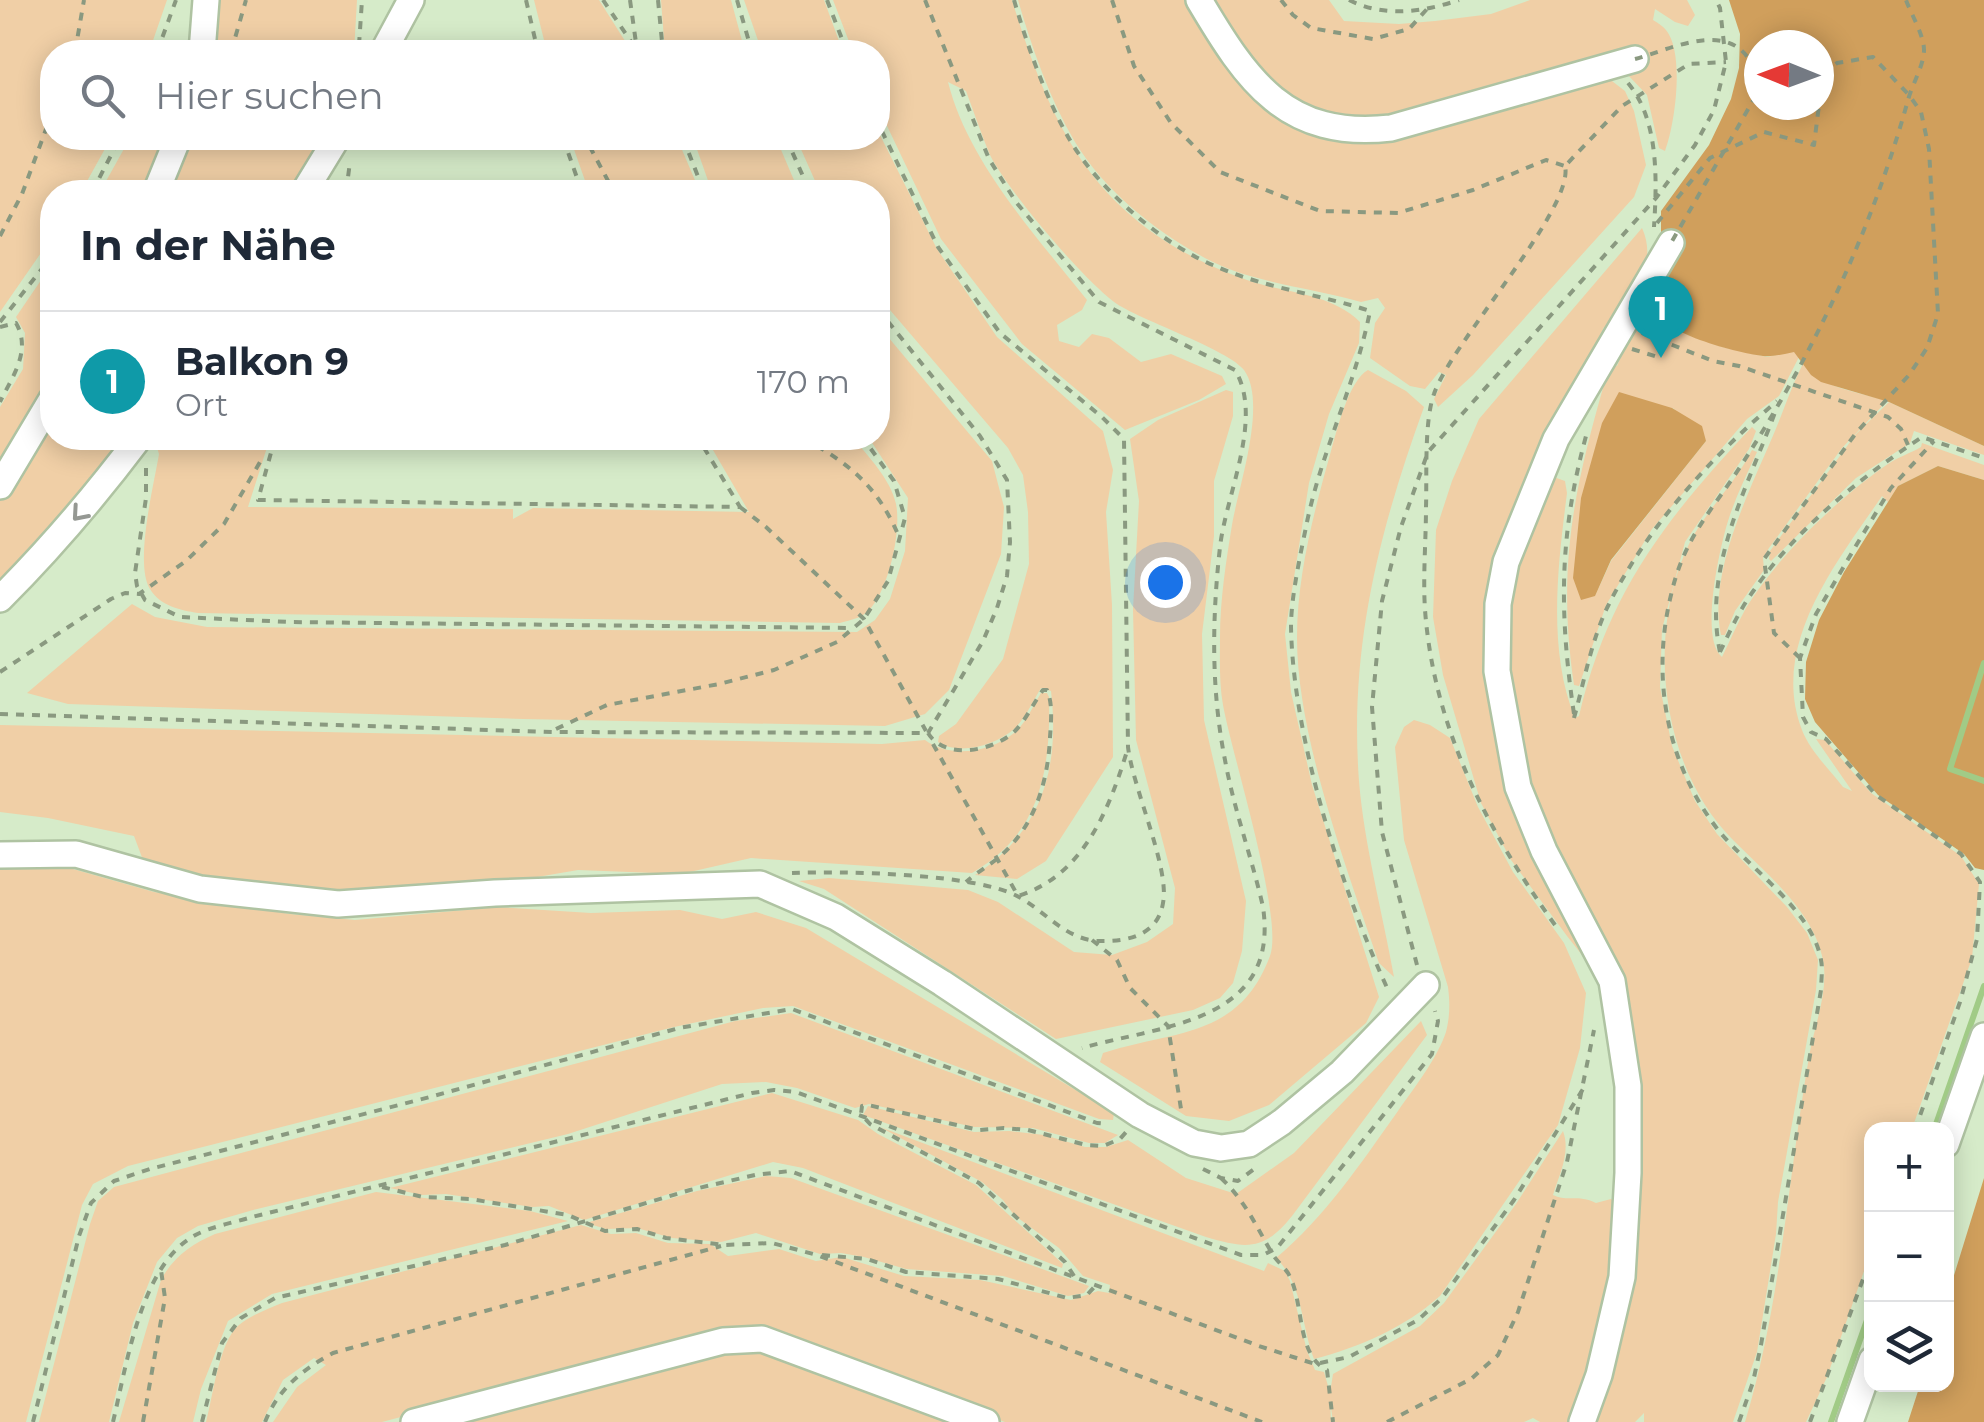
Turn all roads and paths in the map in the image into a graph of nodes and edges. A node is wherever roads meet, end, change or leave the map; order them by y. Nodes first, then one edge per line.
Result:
1 (84, 0) edge
2 (176, 0) edge
3 (206, 0) edge
4 (246, 0) edge
5 (362, 0) edge
6 (411, 0) edge
7 (526, 0) edge
8 (603, 0) edge
9 (630, 0) edge
10 (658, 0) edge
11 (736, 0) edge
12 (826, 0) edge
13 (925, 0) edge
14 (1014, 0) edge
15 (1112, 0) edge
16 (1199, 0) edge
17 (1281, 0) edge
18 (1350, 0) edge
19 (1459, 0) edge
20 (1716, 0) edge
21 (1906, 0) edge
22 (1426, 9) junction
23 (77, 40) edge
24 (161, 40) edge
25 (203, 40) edge
26 (234, 40) edge
27 (360, 40) edge
28 (390, 40) edge
29 (535, 40) edge
30 (629, 40) edge
31 (635, 40) edge
32 (662, 40) edge
33 (748, 40) edge
34 (842, 40) edge
35 (1624, 62) junction
36 (1726, 62) junction
37 (1834, 65) edge
38 (1909, 94) junction
39 (1638, 96) junction
40 (1817, 120) edge
41 (40, 145) edge
42 (890, 148) edge
43 (114, 150) edge
44 (173, 150) edge
45 (330, 150) edge
46 (568, 150) edge
47 (592, 150) edge
48 (688, 150) edge
49 (791, 150) edge
50 (1565, 166) junction
51 (98, 180) edge
52 (161, 180) edge
53 (311, 180) edge
54 (578, 180) edge
55 (608, 180) edge
56 (699, 180) edge
57 (805, 180) edge
58 (1656, 198) junction
59 (0, 236) edge
60 (1661, 246) junction
61 (40, 272) edge
62 (0, 324) edge
63 (890, 324) edge
64 (1624, 334) junction
65 (1661, 358) dead end
66 (1788, 384) junction
67 (1780, 398) junction
68 (0, 402) edge
69 (1874, 412) junction
70 (40, 419) edge
71 (1586, 436) dead end
72 (1934, 440) junction
73 (1909, 446) junction
74 (138, 450) edge
75 (143, 450) edge
76 (271, 450) edge
77 (705, 450) edge
78 (826, 450) edge
79 (872, 450) edge
80 (1428, 452) junction
81 (1984, 458) edge
82 (266, 464) junction
83 (0, 486) edge
84 (740, 507) junction
85 (900, 539) junction
86 (1767, 573) junction
87 (138, 594) junction
88 (0, 599) edge
89 (864, 619) junction
90 (850, 628) junction
91 (1800, 658) junction
92 (0, 672) edge
93 (0, 714) edge
94 (552, 732) junction
95 (928, 733) junction
96 (1128, 747) junction
97 (0, 855) edge
98 (997, 859) junction
99 (966, 882) junction
100 (760, 884) junction
101 (1018, 896) junction
102 (1556, 926) dead end
103 (1092, 940) junction
104 (1426, 985) junction
105 (1399, 1015) junction
106 (1168, 1026) junction
107 (1595, 1028) dead end
108 (1984, 1036) edge
109 (1053, 1056) junction
110 (1583, 1089) junction
111 (861, 1114) junction
112 (1140, 1116) junction
113 (1919, 1122) edge
114 (1954, 1122) edge
115 (1186, 1139) junction
116 (1221, 1178) dead end
117 (379, 1186) junction
118 (582, 1222) junction
119 (725, 1244) junction
120 (1271, 1251) junction
121 (817, 1255) junction
122 (160, 1268) junction
123 (1075, 1277) junction
124 (1864, 1277) edge
125 (1096, 1285) junction
126 (1315, 1364) junction
127 (1864, 1383) edge
128 (33, 1422) edge
129 (113, 1422) edge
130 (143, 1422) edge
131 (202, 1422) edge
132 (265, 1422) edge
133 (414, 1422) edge
134 (986, 1422) edge
135 (1262, 1422) edge
136 (1332, 1422) edge
137 (1387, 1422) edge
138 (1582, 1422) edge
139 (1739, 1422) edge
140 (1810, 1422) edge
141 (1850, 1422) edge

1 - 23 path
2 - 24 path
3 - 25 lane
4 - 26 path
5 - 27 path
6 - 28 lane
7 - 29 path
8 - 30 path
9 - 31 path
10 - 32 path
11 - 33 path
12 - 34 path
13 - 106 path
14 - 105 path
15 - 50 path
16 - 35 lane
17 - 22 path
18 - 22 path
19 - 22 path
20 - 36 path
21 - 38 path
35 - 39 path
35 - 60 path, bridge
36 - 39 path
36 - 58 path
37 - 38 path
38 - 66 path
38 - 69 path
39 - 50 path
39 - 58 path
40 - 60 path
41 - 59 path
42 - 96 path
43 - 51 path
44 - 52 lane
45 - 53 lane
46 - 54 path
47 - 55 path
48 - 56 path
49 - 57 path
50 - 80 path
58 - 60 path
58 - 80 path
60 - 64 lane
61 - 62 path
62 - 68 path
63 - 95 path
64 - 65 path
64 - 66 path
64 - 138 lane
66 - 67 path
66 - 69 path
67 - 71 path
67 - 86 path
67 - 139 path
69 - 73 path
69 - 86 path
70 - 83 lane
72 - 73 path
72 - 81 path
72 - 91 path
73 - 86 path
74 -> 88 lane
75 - 87 path
76 - 82 path
77 - 84 path
78 - 85 path
79 - 85 path
80 - 102 path
80 - 104 path
82 - 84 path
82 - 87 path
84 - 89 path
85 - 89 path
86 - 91 path
87 - 90 path
87 - 92 path
89 - 90 path
89 - 95 path
90 - 94 path
91 - 113 path
93 - 94 path
94 - 95 path
95 - 98 path
95 - 98 path
96 - 101 path
96 - 103 path
97 - 100 lane
98 - 99 path
98 - 101 path
99 - 100 path
99 - 101 path
100 - 109 lane
101 - 103 path
103 - 106 path
104 - 105 lane
104 - 120 path
105 - 115 lane
106 - 109 path
106 - 115 path
107 - 110 path
108 - 114 lane
109 - 112 lane
110 - 126 path
110 - 137 path
111 - 112 path
111 - 117 path
111 - 120 path
111 - 123 path
112 - 115 lane
112 - 128 path
116 - 120 path
117 - 118 path
117 - 122 path
118 - 119 path
118 - 123 path
118 - 131 path
119 - 121 path
119 - 132 path
120 - 126 path
121 - 125 path
121 - 135 path
122 - 129 path
122 - 130 path
123 - 125 path
124 - 140 path
125 - 126 path
126 - 136 path
127 - 141 lane
133 - 134 lane

